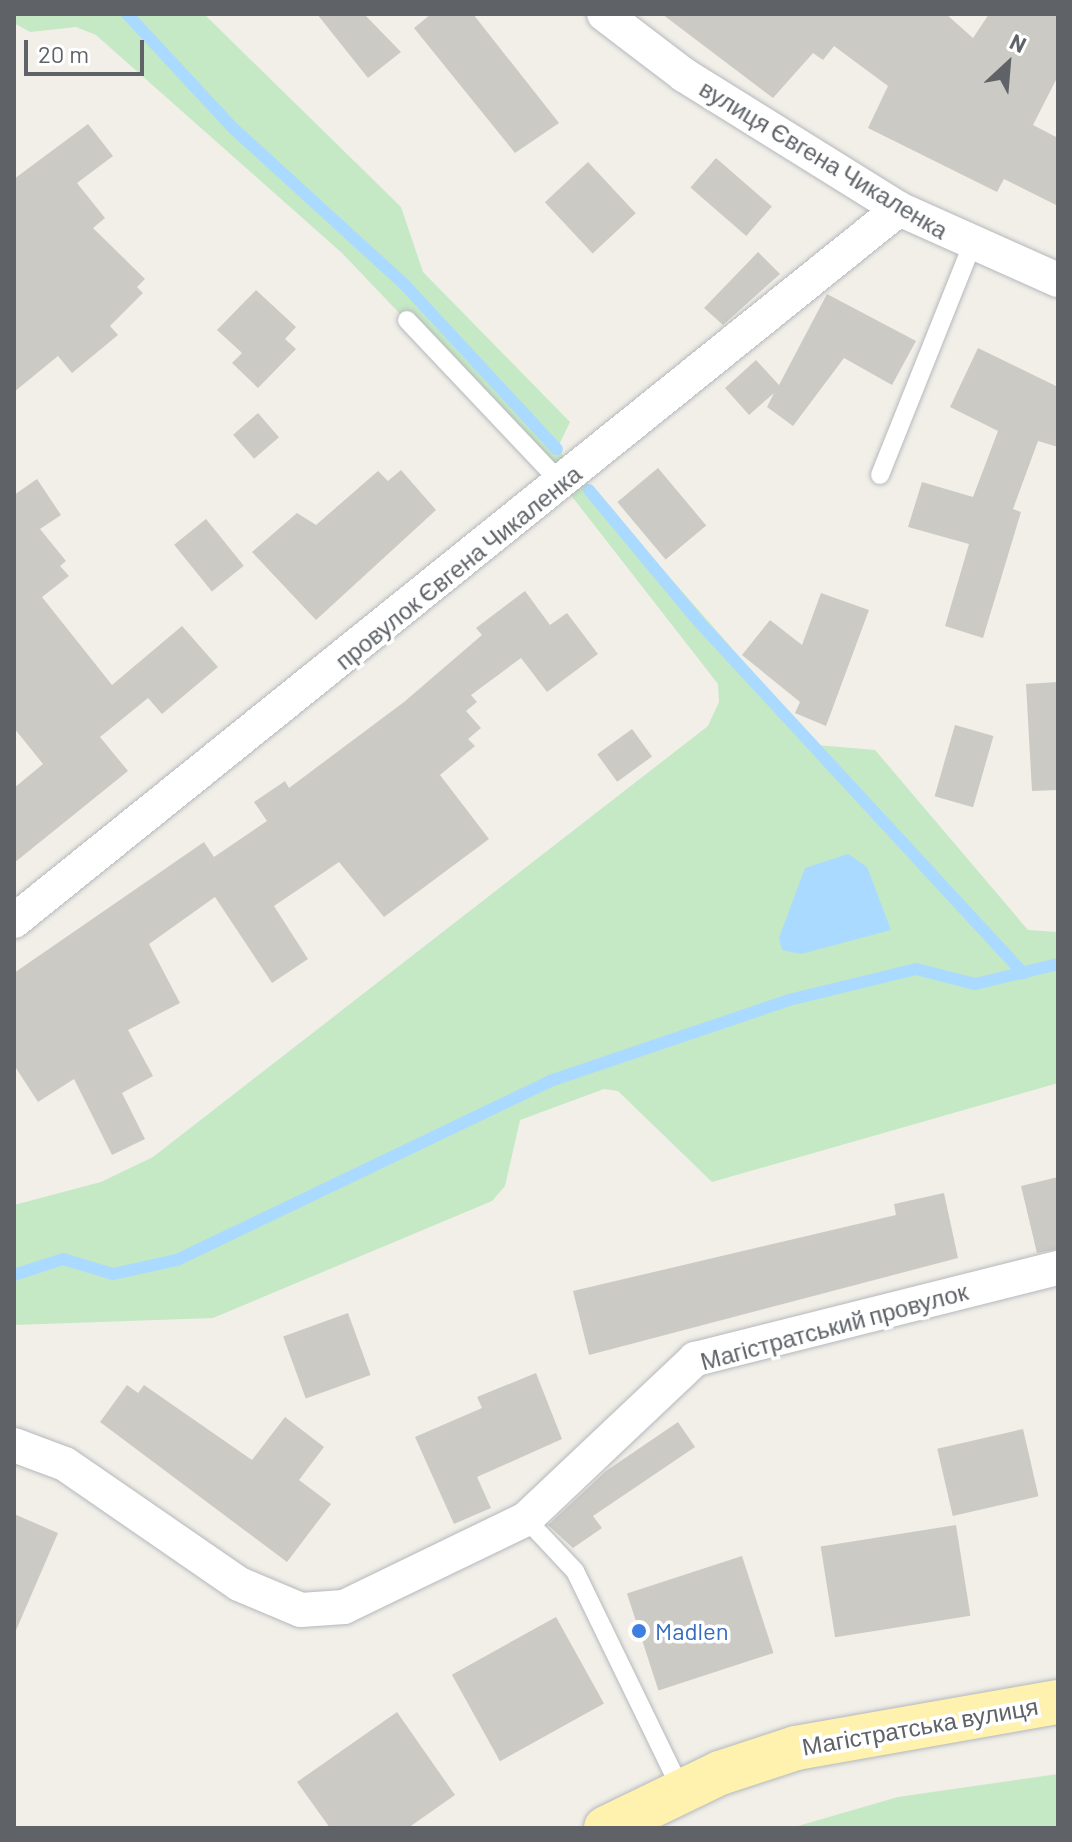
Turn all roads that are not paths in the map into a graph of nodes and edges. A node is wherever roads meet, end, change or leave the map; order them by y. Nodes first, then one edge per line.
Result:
1 (604, 14) edge
2 (899, 209) junction
3 (971, 247) junction
4 (1058, 280) edge
5 (407, 320) dead end
6 (880, 475) dead end
7 (563, 485) junction
8 (14, 921) edge
9 (1058, 1268) edge
10 (14, 1445) edge
11 (526, 1519) junction
12 (1058, 1702) edge
13 (682, 1791) junction
14 (606, 1828) edge

1 - 2 street, вулиця Євгена Чикаленка
2 - 3 street, вулиця Євгена Чикаленка
2 - 7 street, провулок Євгена Чикаленка
3 - 4 street, вулиця Євгена Чикаленка
3 - 6 lane
5 - 7 lane
7 - 8 street, провулок Євгена Чикаленка
9 - 11 street, Магістратський провулок
10 - 11 street, Магістратський провулок
11 - 13 lane
12 - 13 main road, Магістратська вулиця
13 - 14 main road, Магістратська вулиця

